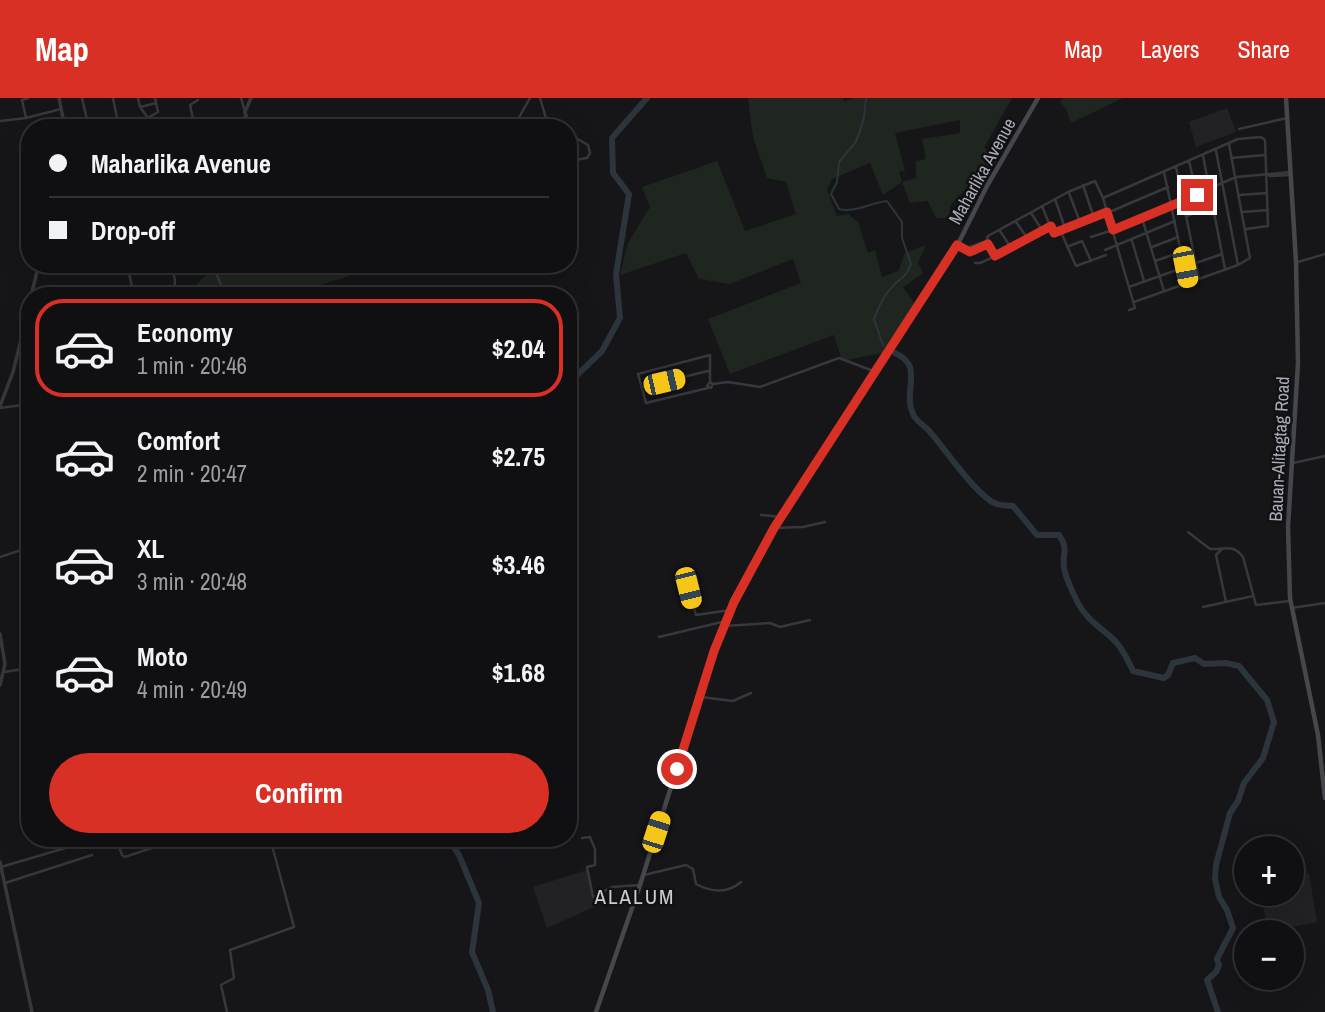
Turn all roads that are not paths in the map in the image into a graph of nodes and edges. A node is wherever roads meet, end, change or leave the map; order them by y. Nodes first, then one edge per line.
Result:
1 (29, 98) edge
2 (59, 98) edge
3 (82, 98) edge
4 (113, 98) edge
5 (138, 98) edge
6 (241, 98) edge
7 (251, 98) edge
8 (530, 98) edge
9 (540, 98) edge
10 (1038, 98) edge
11 (1286, 98) edge
12 (156, 100) edge
13 (198, 100) dead end
14 (140, 107) junction
15 (61, 109) junction
16 (245, 115) junction
17 (26, 118) junction
18 (1287, 118) junction
19 (63, 119) edge
20 (87, 119) edge
21 (117, 119) edge
22 (193, 119) edge
23 (235, 119) edge
24 (246, 119) edge
25 (518, 119) edge
26 (546, 119) edge
27 (0, 121) edge
28 (1239, 129) dead end
29 (577, 139) edge
30 (1229, 144) junction
31 (1216, 150) junction
32 (1203, 155) junction
33 (1265, 155) junction
34 (1231, 158) junction
35 (577, 160) edge
36 (1189, 161) junction
37 (1176, 167) junction
38 (1164, 172) junction
39 (1291, 173) junction
40 (1267, 174) junction
41 (1236, 177) junction
42 (1221, 183) junction
43 (1083, 186) junction
44 (1168, 187) junction
45 (1210, 189) junction
46 (1068, 192) junction
47 (1267, 193) junction
48 (1197, 195) junction
49 (1239, 195) junction
50 (1102, 198) junction
51 (1055, 199) junction
52 (1184, 200) junction
53 (1172, 205) junction
54 (1213, 205) junction
55 (1042, 206) junction
56 (1268, 210) junction
57 (1107, 212) junction
58 (1242, 212) junction
59 (1031, 213) junction
60 (1187, 216) junction
61 (1094, 217) junction
62 (1142, 218) junction
63 (1175, 221) junction
64 (1016, 222) junction
65 (1080, 222) junction
66 (1051, 226) junction
67 (1065, 228) junction
68 (1246, 229) junction
69 (1000, 230) junction
70 (1042, 230) junction
71 (1060, 230) junction
72 (1113, 230) junction
73 (1147, 233) junction
74 (1091, 237) dead end
75 (1178, 237) junction
76 (1028, 239) junction
77 (1132, 240) junction
78 (987, 243) junction
79 (957, 245) junction
80 (1117, 246) junction
81 (1067, 247) junction
82 (1151, 248) junction
83 (1012, 249) junction
84 (1181, 251) junction
85 (1222, 254) junction
86 (1325, 254) edge
87 (995, 256) junction
88 (1091, 261) junction
89 (1155, 261) junction
90 (1296, 262) junction
91 (975, 263) dead end
92 (1196, 263) junction
93 (1238, 265) junction
94 (1185, 267) junction
95 (1225, 269) junction
96 (1159, 276) junction
97 (1199, 279) junction
98 (1144, 281) junction
99 (1188, 283) junction
100 (1129, 287) junction
101 (1164, 291) junction
102 (1133, 302) junction
103 (1129, 310) dead end
104 (21, 340) edge
105 (708, 371) junction
106 (876, 372) junction
107 (712, 383) junction
108 (642, 387) junction
109 (21, 405) edge
110 (0, 407) edge
111 (1325, 456) edge
112 (1293, 463) junction
113 (761, 514) dead end
114 (781, 517) junction
115 (825, 522) dead end
116 (774, 528) junction
117 (1188, 532) dead end
118 (1222, 548) junction
119 (21, 550) edge
120 (0, 556) edge
121 (688, 588) dead end
122 (1253, 596) junction
123 (1290, 601) junction
124 (1226, 602) junction
125 (1325, 603) edge
126 (1203, 607) dead end
127 (1291, 608) junction
128 (731, 610) junction
129 (810, 620) dead end
130 (725, 623) junction
131 (0, 634) edge
132 (659, 637) dead end
133 (1, 644) edge
134 (21, 669) edge
135 (4, 672) junction
136 (0, 685) edge
137 (751, 693) dead end
138 (700, 696) junction
139 (1325, 798) edge
140 (582, 838) dead end
141 (66, 847) edge
142 (120, 847) edge
143 (154, 847) edge
144 (272, 847) edge
145 (92, 855) dead end
146 (1, 865) edge
147 (643, 875) junction
148 (741, 882) dead end
149 (5, 883) junction
150 (640, 885) junction
151 (32, 1012) edge
152 (227, 1012) edge
153 (596, 1012) edge

1 - 17 street
2 - 15 street
3 - 20 street
4 - 21 street
5 - 14 street
6 - 16 street
7 - 16 street
8 - 25 street
9 - 26 street
10 - 79 main road, Maharlika Avenue
11 - 18 main road, Bauan-Alitagtag Road
12 - 14 street
12 - 14 street
13 - 22 street
15 - 17 street
15 - 19 street
16 - 23 street
16 - 24 street
17 - 27 street
18 - 28 street
18 - 39 main road, Bauan-Alitagtag Road
29 - 35 street
30 - 31 street
30 - 33 street
30 - 34 street
31 - 32 street
31 - 42 street
32 - 36 street
32 - 45 street
33 - 34 street
33 - 40 street
34 - 41 street
36 - 37 street
36 - 48 street
37 - 38 street
37 - 52 street
38 - 44 street
38 - 50 street
39 - 40 street
39 - 90 main road, Bauan-Alitagtag Road
40 - 41 street
40 - 47 street
41 - 42 street
41 - 49 street
42 - 45 street
42 - 93 street
43 - 46 street
43 - 50 street
43 - 61 street
44 - 53 street
44 - 57 street
45 - 48 street
45 - 54 street
46 - 51 street
46 - 65 street
47 - 49 street
47 - 56 street
48 - 52 street
49 - 58 street
50 - 57 street
51 - 55 street
51 - 67 street
52 - 53 street
52 - 60 street
53 - 62 street
53 - 63 street
54 - 60 street
54 - 85 street
55 - 59 street
55 - 66 street
56 - 58 street
56 - 68 street
57 - 61 street
57 - 72 street
58 - 68 street
59 - 64 street
59 - 70 street
60 - 92 street
61 - 65 street
62 - 72 street
62 - 73 street
63 - 73 street
63 - 75 street
64 - 69 street
64 - 76 street
65 - 67 street
66 - 70 street
66 - 71 street
67 - 71 street
68 - 93 street
69 - 78 street
69 - 83 street
70 - 76 street
71 - 81 street
72 - 74 street
72 - 80 street
73 - 77 street
73 - 82 street
75 - 82 street
75 - 84 street
76 - 83 street
77 - 80 street
77 - 98 street
78 - 79 street
78 - 87 street
79 - 106 main road, Maharlika Avenue
80 - 88 street
80 - 100 street
81 - 88 street
81 - 88 street
82 - 89 street
83 - 87 street
84 - 89 street
84 - 94 street
85 - 92 street
85 - 95 street
86 - 90 street
87 - 91 street
89 - 96 street
90 - 112 main road, Bauan-Alitagtag Road
92 - 97 street
93 - 95 street
94 - 96 street
94 - 99 street
95 - 97 street
96 - 98 street
96 - 101 street
97 - 99 street
98 - 100 street
99 - 101 street
100 - 102 street
101 - 102 street
102 - 103 street
104 - 110 street
105 - 107 street
105 - 108 street
105 - 108 street
106 - 107 street
106 - 114 main road, Maharlika Avenue
107 - 108 street
109 - 110 street
111 - 112 street
112 - 123 main road, Bauan-Alitagtag Road
113 - 114 street
114 - 116 main road, Maharlika Avenue
115 - 116 street
116 - 128 main road, Maharlika Avenue
117 - 118 street
118 - 122 street
118 - 124 street
119 - 120 street
121 - 128 street
122 - 123 street
122 - 124 street
123 - 127 main road, Bauan-Alitagtag Road
124 - 126 street
125 - 127 street
127 - 139 main road, Bauan-Alitagtag Road
128 - 130 main road, Maharlika Avenue
129 - 130 street
130 - 132 street
130 - 138 main road, Maharlika Avenue
131 - 133 street
133 - 135 street
134 - 135 street
135 - 136 street
137 - 138 street
138 - 147 main road, Maharlika Avenue
140 - 150 street
141 - 146 street
142 - 143 street
144 - 152 street
145 - 149 street
146 - 149 street
147 - 148 street
147 - 150 main road, Maharlika Avenue
149 - 151 street
150 - 153 main road, Maharlika Avenue

